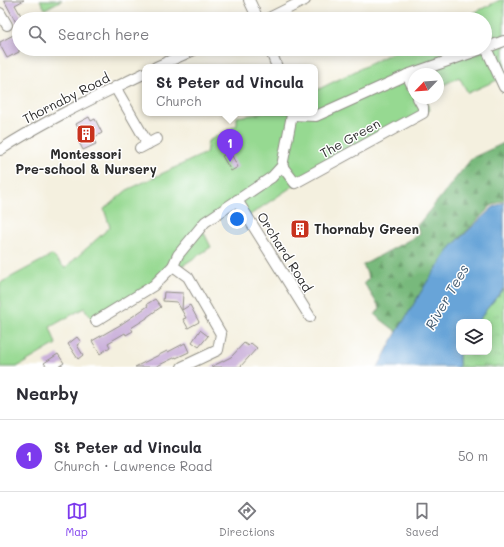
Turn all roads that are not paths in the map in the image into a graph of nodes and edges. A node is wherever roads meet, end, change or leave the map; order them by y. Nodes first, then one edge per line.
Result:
1 (249, 0) edge
2 (306, 0) edge
3 (255, 12) edge
4 (281, 12) edge
5 (0, 13) edge
6 (7, 25) dead end
7 (504, 41) edge
8 (492, 45) edge
9 (180, 56) edge
10 (461, 56) edge
11 (488, 56) edge
12 (163, 64) edge
13 (142, 74) edge
14 (407, 75) joint
15 (115, 87) junction
16 (504, 87) edge
17 (421, 104) edge
18 (318, 115) edge
19 (291, 116) edge
20 (148, 144) dead end
21 (0, 150) edge
22 (282, 166) junction
23 (237, 200) junction
24 (173, 266) junction
25 (310, 317) dead end
26 (96, 321) dead end
27 (182, 367) edge

1 - 3 street
2 - 4 street
5 - 6 street
7 - 8 street
9 - 12 street
10 - 14 street
11 - 16 street
13 - 15 street, Thornaby Road
14 - 18 street
15 - 20 street
15 - 21 street, Thornaby Road
17 - 22 street, The Green
19 - 22 street
22 - 23 street
23 - 24 street
23 - 25 street, Orchard Road
24 - 26 street
24 - 27 street

